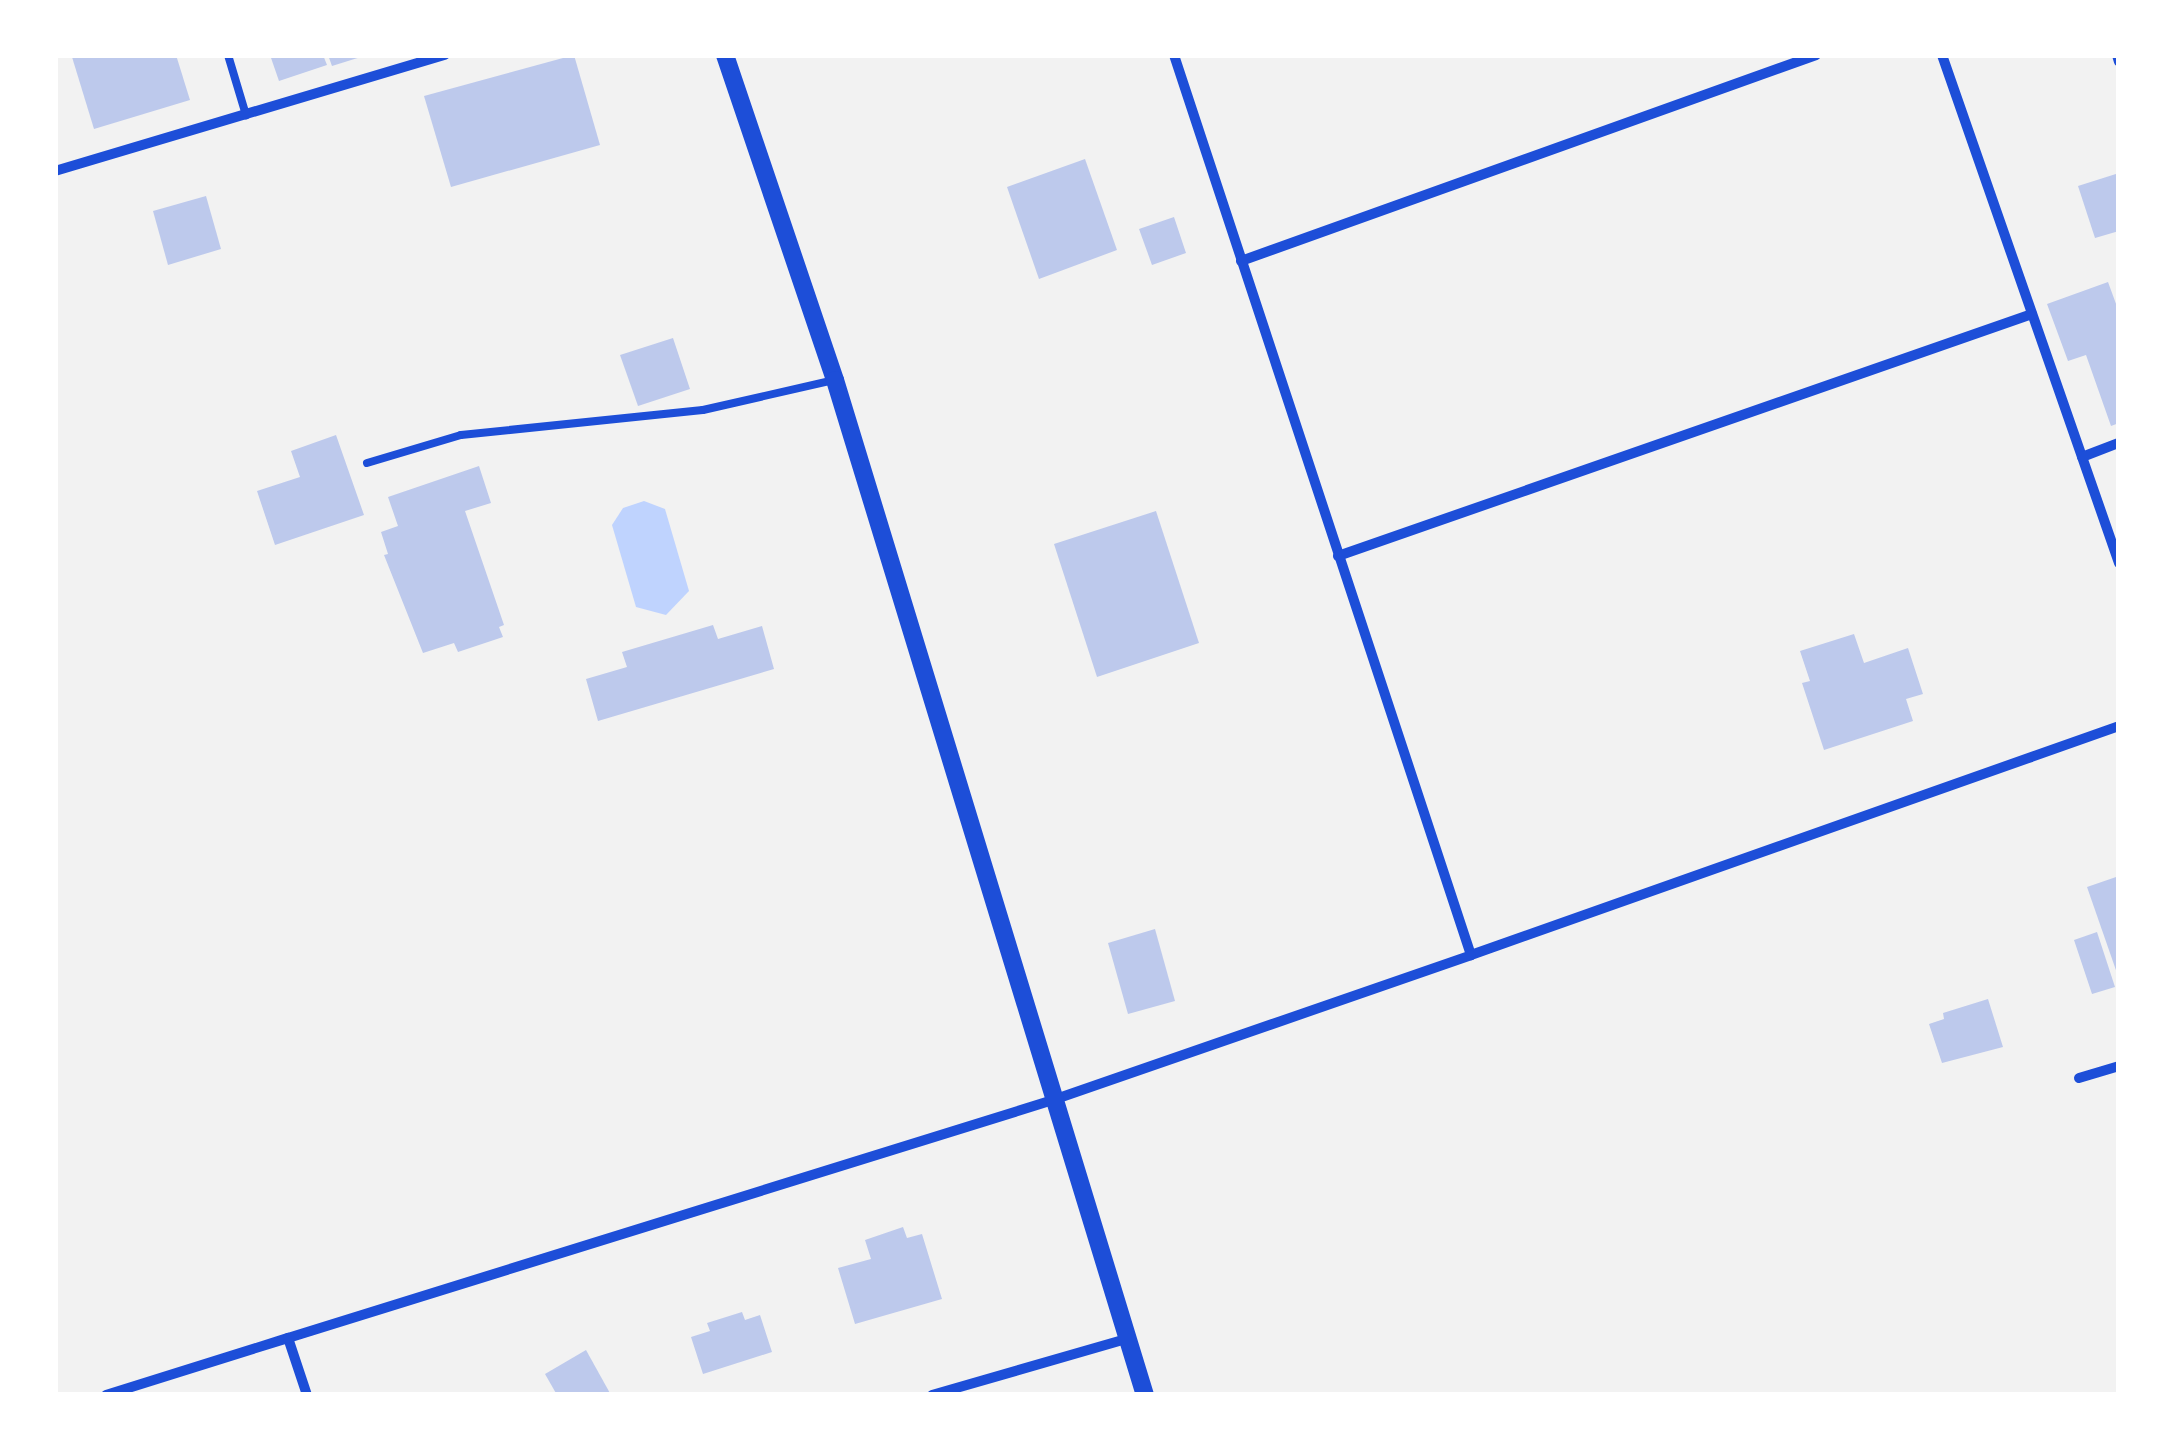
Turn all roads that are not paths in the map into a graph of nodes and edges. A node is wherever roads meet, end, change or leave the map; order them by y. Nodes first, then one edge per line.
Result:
1 (228, 55) edge
2 (445, 55) edge
3 (725, 55) edge
4 (1174, 55) edge
5 (1816, 55) edge
6 (1942, 55) edge
7 (246, 115) junction
8 (55, 171) edge
9 (1241, 260) junction
10 (2032, 314) junction
11 (835, 380) junction
12 (2119, 443) edge
13 (2082, 456) junction
14 (367, 463) dead end
15 (1338, 556) junction
16 (2119, 564) edge
17 (2119, 726) edge
18 (1471, 955) junction
19 (2119, 1066) edge
20 (2079, 1078) dead end
21 (1053, 1100) junction
22 (288, 1338) junction
23 (1126, 1339) junction
24 (106, 1395) edge
25 (307, 1395) edge
26 (932, 1395) edge
27 (1145, 1395) edge

1 - 7 lane
2 - 7 street
3 - 11 street
4 - 9 street
5 - 9 street
6 - 10 street
7 - 8 street
9 - 15 street
10 - 13 street
10 - 15 street
11 - 14 lane
11 - 21 street
12 - 13 street
13 - 16 street
15 - 18 street
17 - 18 street
18 - 21 street
19 - 20 street
21 - 22 street
21 - 23 street
22 - 24 street
22 - 25 street
23 - 26 street
23 - 27 street

